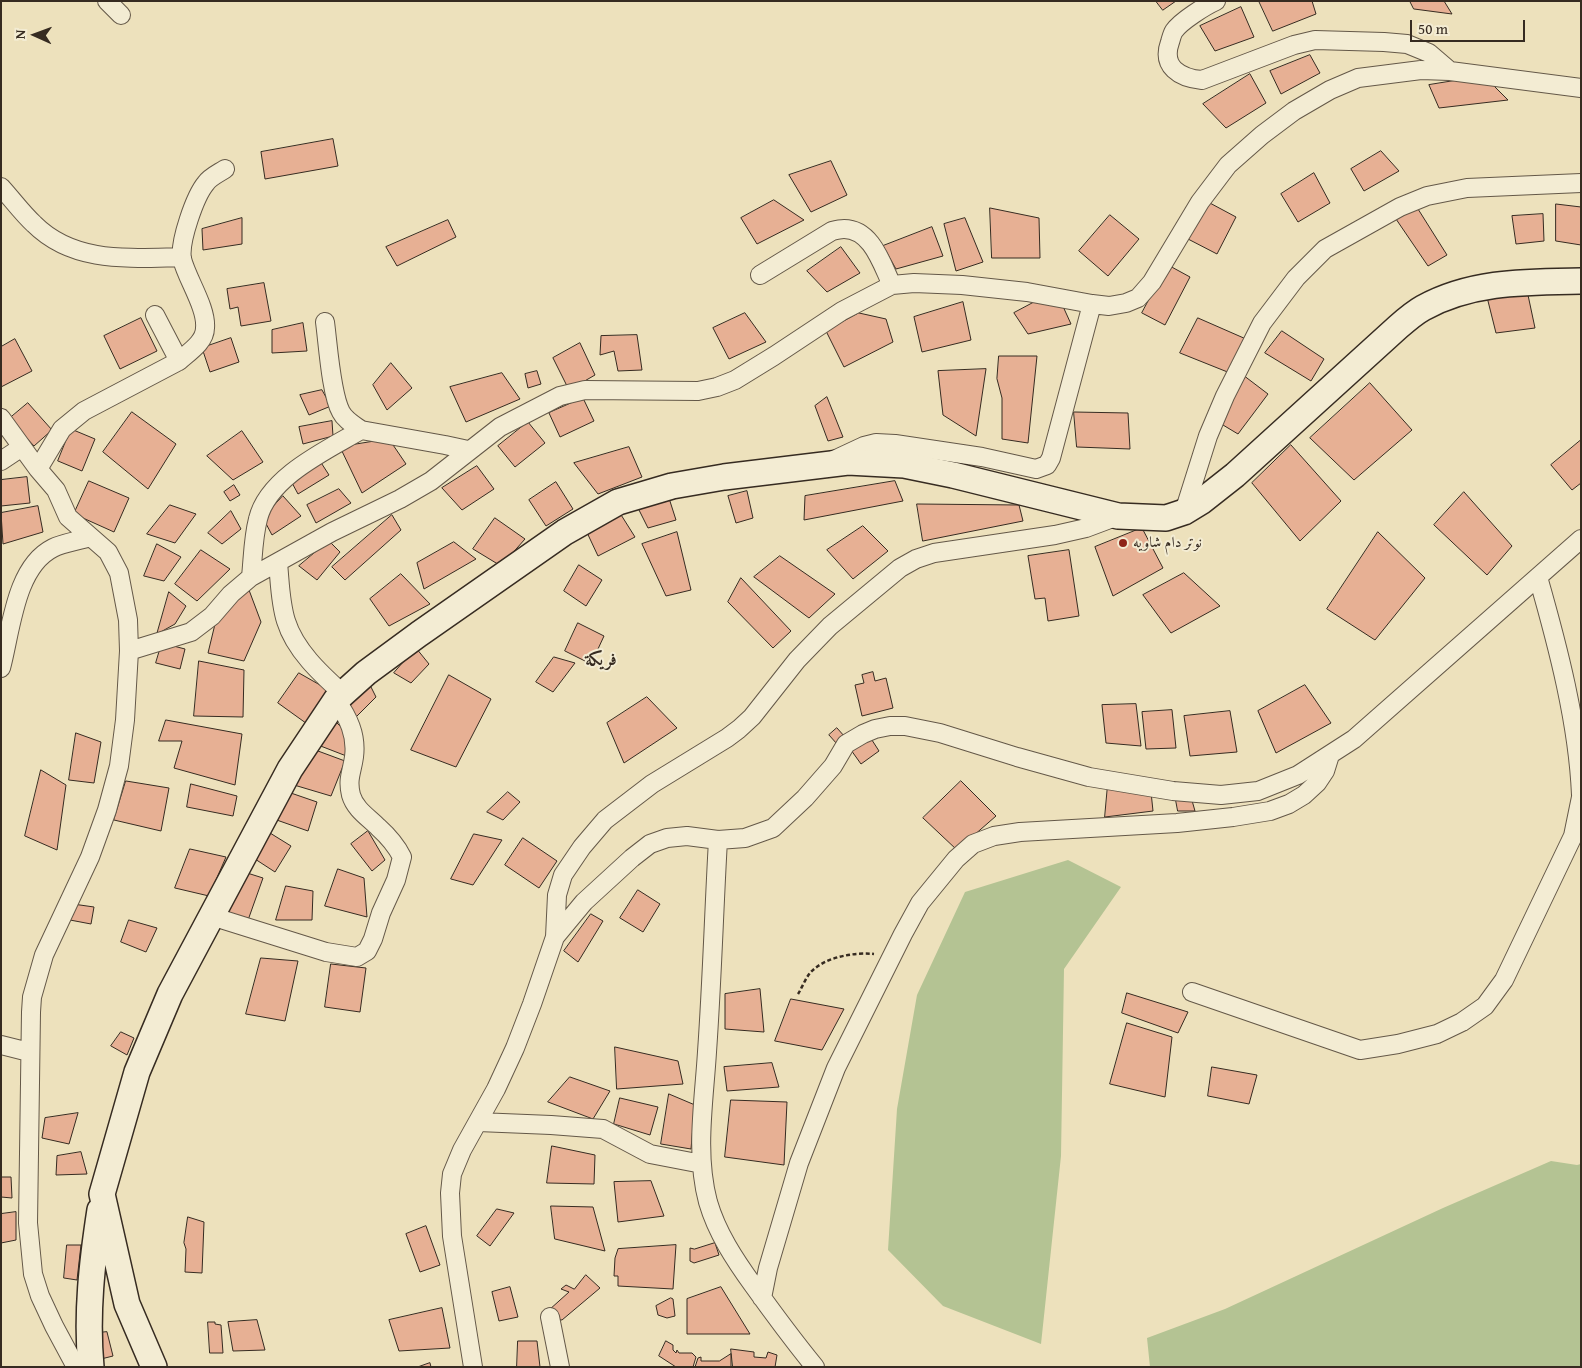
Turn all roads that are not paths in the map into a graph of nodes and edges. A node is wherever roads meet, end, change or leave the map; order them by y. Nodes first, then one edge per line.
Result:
1 (107, 1) edge
2 (1216, 1) edge
3 (121, 15) dead end
4 (1450, 71) junction
5 (1581, 88) edge
6 (225, 169) dead end
7 (1581, 184) edge
8 (1, 186) edge
9 (182, 257) junction
10 (760, 275) dead end
11 (1581, 281) edge
12 (892, 285) junction
13 (1092, 304) junction
14 (155, 315) dead end
15 (325, 322) dead end
16 (180, 360) junction
17 (1, 418) edge
18 (361, 430) junction
19 (22, 447) junction
20 (468, 450) junction
21 (1, 461) edge
22 (827, 464) junction
23 (38, 468) junction
24 (1184, 512) junction
25 (1118, 516) junction
26 (90, 538) junction
27 (1581, 539) edge
28 (278, 563) junction
29 (251, 577) junction
30 (1538, 577) junction
31 (129, 651) junction
32 (1, 668) edge
33 (339, 696) junction
34 (1330, 754) junction
35 (1581, 796) edge
36 (718, 840) junction
37 (211, 916) junction
38 (555, 936) junction
39 (1192, 992) dead end
40 (1, 1045) edge
41 (30, 1052) junction
42 (478, 1122) junction
43 (702, 1164) junction
44 (102, 1194) junction
45 (762, 1298) junction
46 (550, 1317) dead end
47 (76, 1367) edge
48 (91, 1367) edge
49 (154, 1367) edge
50 (473, 1367) edge
51 (560, 1367) edge
52 (815, 1367) edge

1 - 3 street
2 - 4 street
4 - 5 street
4 - 13 street
6 - 9 street
7 - 24 street
8 - 9 street
9 - 16 street
10 - 12 street
11 - 24 street
12 - 13 street
12 - 20 street
13 - 22 street
14 - 16 street
15 - 18 street
16 - 23 street
17 - 19 street
18 - 20 street
18 - 29 street
19 - 21 street
19 - 23 street
20 - 28 street
22 - 25 street
22 - 33 street
23 - 26 street
24 - 25 street
25 - 38 street
26 - 31 street
26 - 32 street
27 - 30 street
28 - 29 street
28 - 33 street
29 - 31 street
30 - 34 street
30 - 35 street
31 - 41 street
33 - 37 street
33 - 37 street
34 - 36 street
34 - 45 street
35 - 39 street
36 - 38 street
36 - 43 street
37 - 44 street
38 - 42 street
40 - 41 street
41 - 47 street
42 - 43 street
42 - 50 street
43 - 45 street
44 - 48 street
44 - 49 street
45 - 52 street
46 - 51 street

